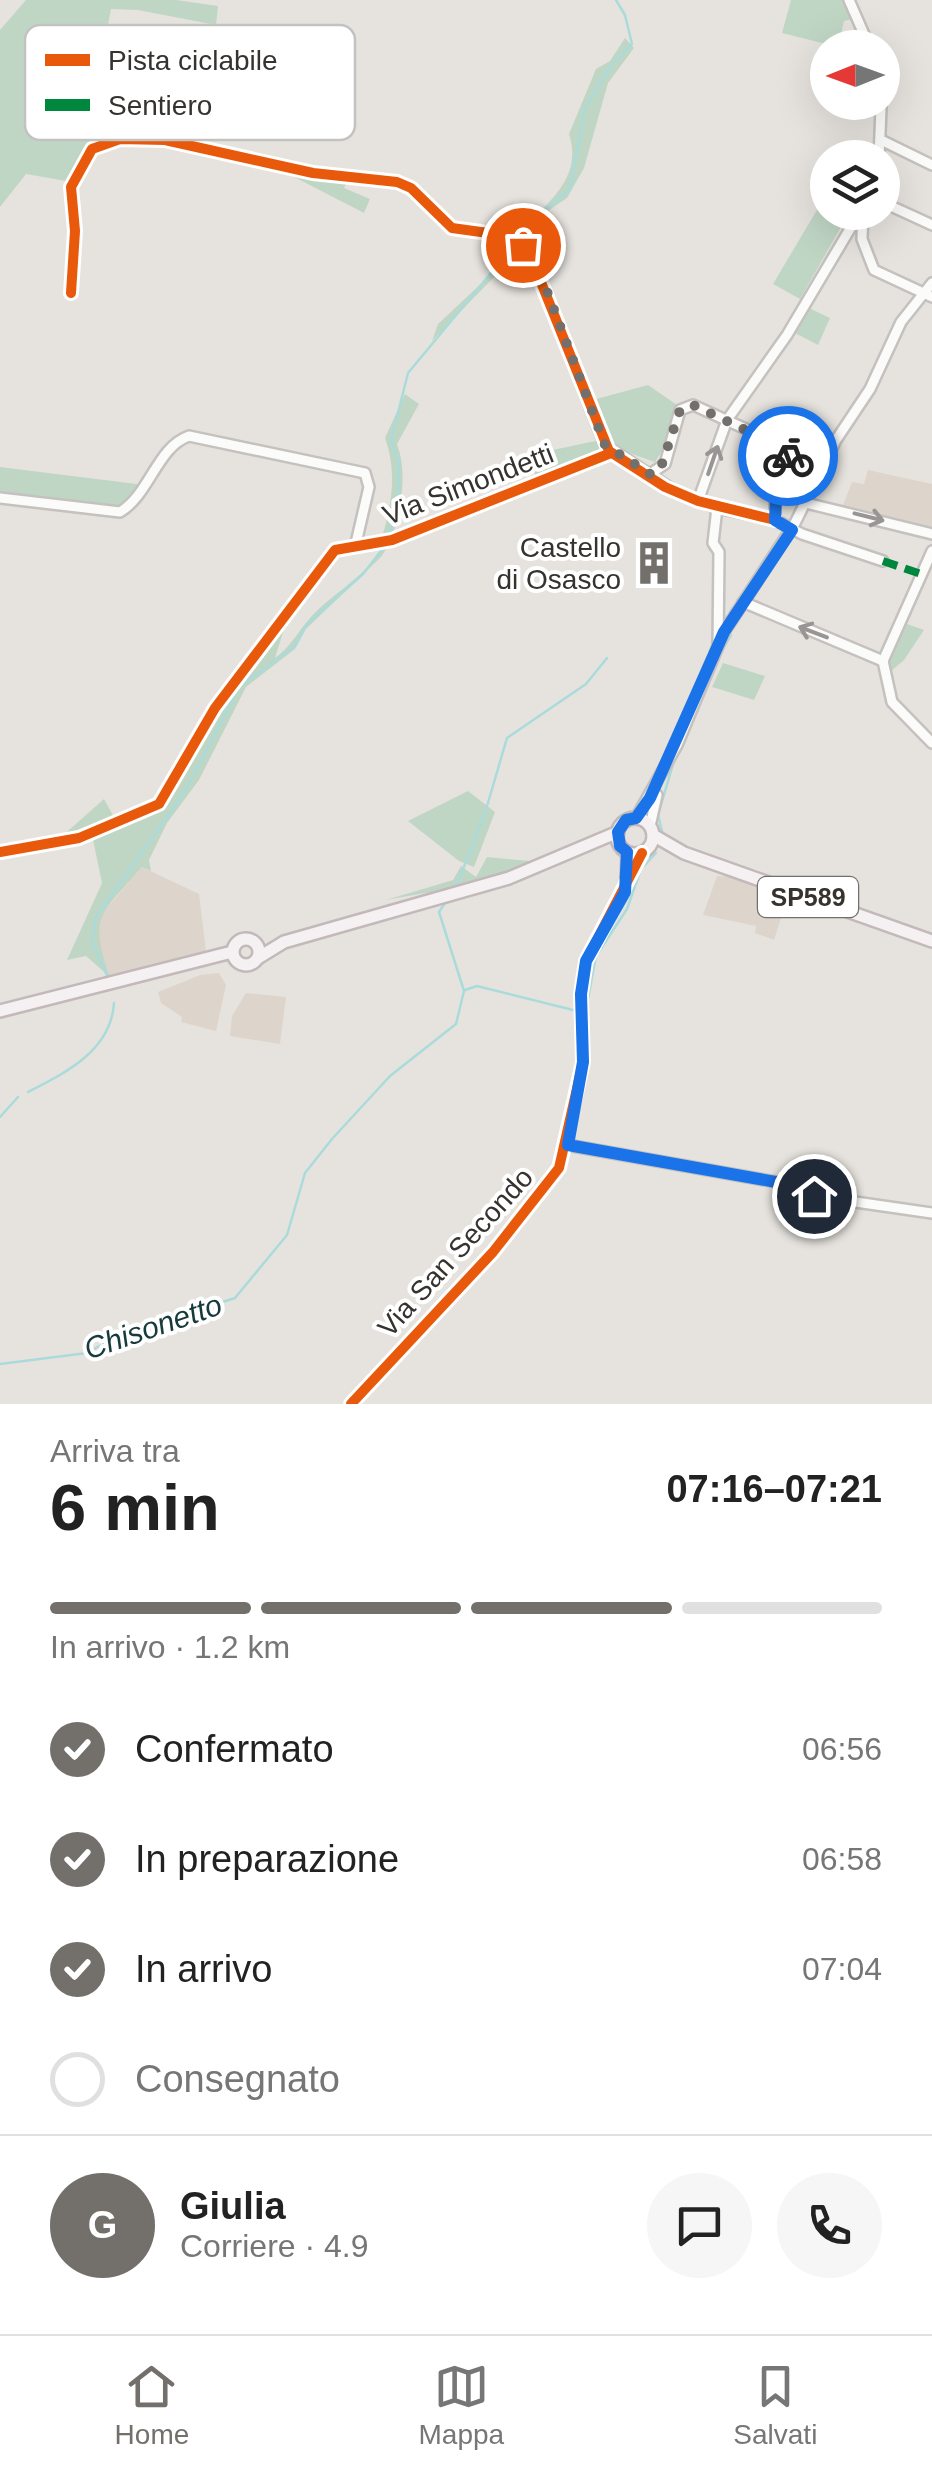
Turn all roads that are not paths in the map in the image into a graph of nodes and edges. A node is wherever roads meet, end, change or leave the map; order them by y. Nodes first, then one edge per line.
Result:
1 (849, 0) edge
2 (862, 30) edge
3 (117, 140) edge
4 (165, 140) edge
5 (900, 150) edge
6 (932, 165) edge
7 (900, 210) edge
8 (932, 225) edge
9 (851, 230) edge
10 (862, 230) edge
11 (862, 240) junction
12 (843, 243) junction
13 (929, 290) edge
14 (71, 293) dead end
15 (727, 420) junction
16 (790, 451) junction
17 (612, 453) junction
18 (824, 465) junction
19 (650, 474) junction
20 (0, 498) edge
21 (698, 501) junction
22 (806, 503) junction
23 (716, 508) junction
24 (775, 520) junction
25 (792, 530) junction
26 (932, 534) edge
27 (356, 543) junction
28 (932, 550) edge
29 (883, 560) dead end
30 (743, 602) junction
31 (718, 646) junction
32 (884, 661) junction
33 (932, 743) edge
34 (668, 762) junction
35 (636, 818) junction
36 (652, 831) junction
37 (618, 832) junction
38 (592, 844) junction
39 (625, 851) junction
40 (645, 851) junction
41 (0, 852) edge
42 (684, 854) junction
43 (625, 892) junction
44 (251, 940) junction
45 (932, 941) edge
46 (284, 942) junction
47 (235, 957) junction
48 (258, 958) junction
49 (0, 1011) edge
50 (568, 1145) junction
51 (932, 1214) edge
52 (351, 1404) edge

1 - 2 street
3 - 14 street
4 - 17 street
5 - 6 street
7 - 8 street
9 - 12 street
10 - 11 street
11 - 12 street
11 - 13 street
12 - 15 street
13 - 18 street
15 - 16 street
15 - 19 street
21 -> 15 street
16 - 18 street
16 - 24 street
17 - 19 street
17 - 27 street, Via Simondetti
18 - 22 street
19 - 21 street
20 - 27 street
21 - 23 street
22 - 25 street
22 -> 26 street
23 - 24 street
23 - 31 street
24 - 25 street
25 - 29 street
25 - 30 street
27 - 41 street, Via Simondetti
28 - 32 street
30 - 31 street
32 -> 30 street
31 - 34 street
32 - 33 street
34 - 35 street
34 - 36 street
35 - 36 main road, SP589
35 - 37 main road
36 - 40 main road
36 - 42 main road, SP589
37 - 38 main road
37 - 39 main road
38 - 39 main road, SP589
38 - 46 main road
39 - 40 main road, SP589
39 - 43 street
40 - 42 main road, SP589
40 - 43 street, Via San Secondo
42 - 45 main road, SP589
43 - 50 street, Via San Secondo
44 - 46 main road
44 - 47 main road
44 - 48 main road
46 - 48 main road
47 - 48 main road
47 - 49 main road
50 - 51 street
50 - 52 street, Via San Secondo

